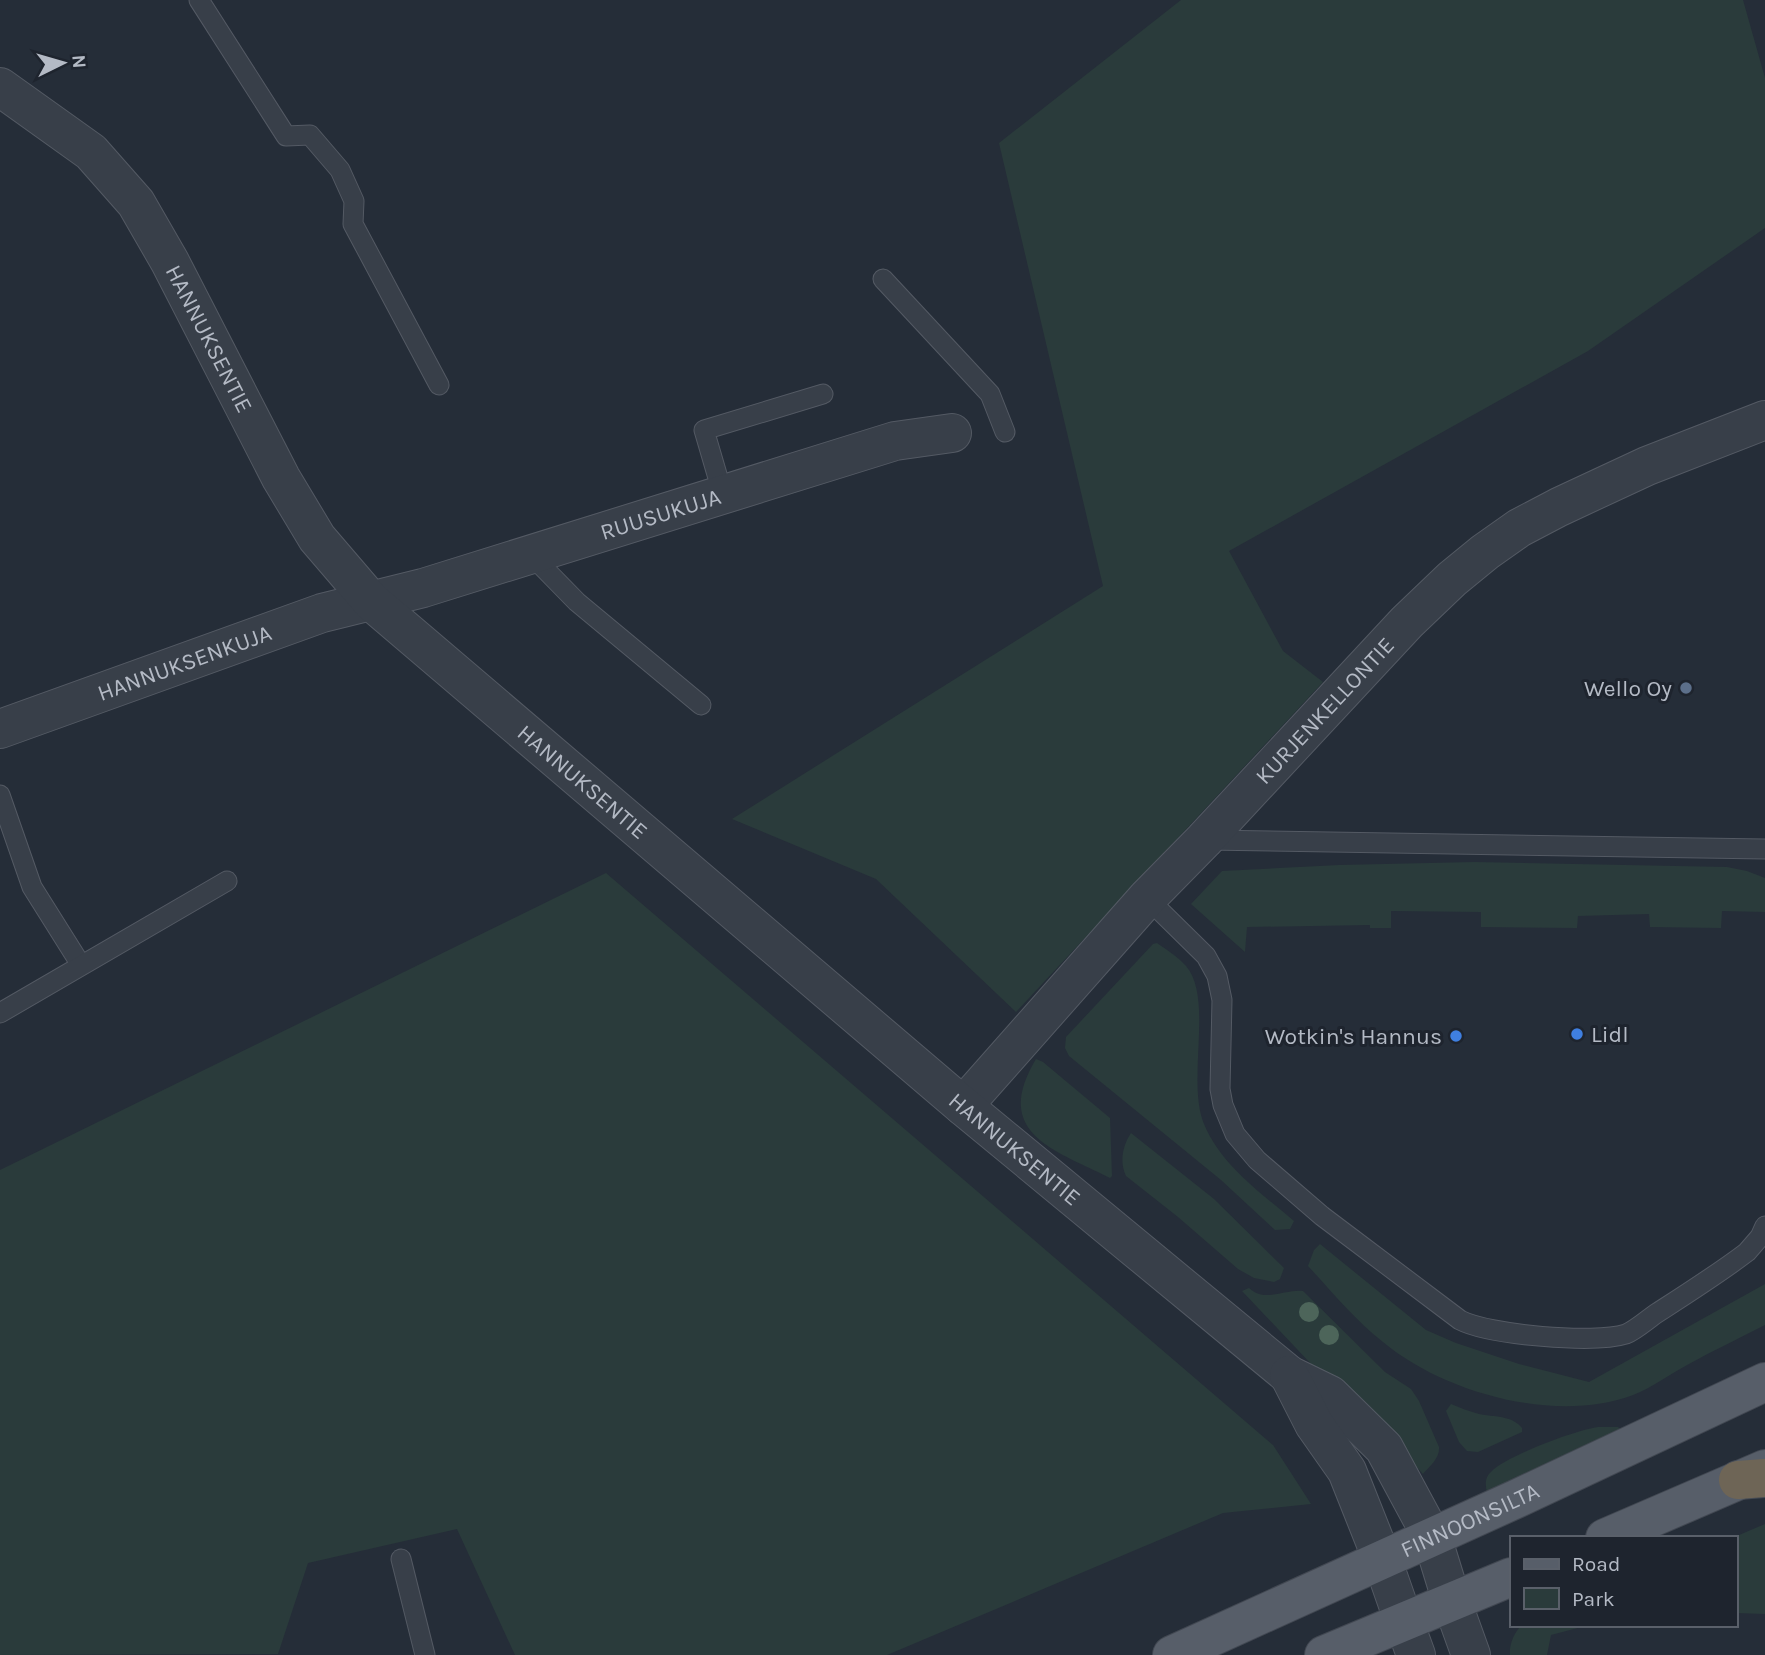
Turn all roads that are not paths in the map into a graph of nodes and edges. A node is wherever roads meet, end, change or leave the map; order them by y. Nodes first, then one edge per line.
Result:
1 (199, 0) edge
2 (0, 87) edge
3 (883, 279) dead end
4 (439, 385) dead end
5 (823, 394) dead end
6 (1765, 419) edge
7 (1005, 432) dead end
8 (952, 433) dead end
9 (723, 495) junction
10 (531, 555) junction
11 (371, 601) junction
12 (701, 705) dead end
13 (0, 729) edge
14 (0, 795) edge
15 (1204, 840) junction
16 (1765, 849) edge
17 (227, 881) dead end
18 (1147, 898) junction
19 (80, 965) junction
20 (0, 1013) edge
21 (963, 1106) junction
22 (1765, 1226) edge
23 (1289, 1375) junction
24 (1765, 1382) edge
25 (1756, 1475) edge
26 (1610, 1536) edge
27 (1432, 1537) junction
28 (401, 1559) dead end
29 (1382, 1559) junction
30 (1510, 1577) edge
31 (1452, 1602) junction
32 (1410, 1638) edge
33 (425, 1655) edge
34 (1172, 1655) edge
35 (1324, 1655) edge
36 (1471, 1655) edge

1 - 4 lane
2 - 11 street, HANNUKSENTIE
3 - 7 lane
5 - 9 lane
6 - 15 street, KURJENKELLONTIE
8 - 9 street, RUUSUKUJA
9 - 10 street, RUUSUKUJA
10 - 11 street, RUUSUKUJA
10 - 12 lane
11 - 13 street, HANNUKSENKUJA
11 - 21 street, HANNUKSENTIE
14 - 19 lane
15 - 16 lane
15 - 18 street, KURJENKELLONTIE
17 - 19 lane
18 - 21 street, KURJENKELLONTIE
18 - 22 lane
19 - 20 lane
21 - 23 street, HANNUKSENTIE
23 - 27 street, HANNUKSENTIE
23 - 29 street, HANNUKSENTIE
24 - 27 main road, FINNOONSILTA
25 - 26 main road
27 - 29 main road, FINNOONSILTA
27 - 31 street, HANNUKSENTIE
28 - 33 lane
29 - 32 street, HANNUKSENTIE
29 - 34 main road, FINNOONSILTA
30 - 31 main road
31 - 32 main road
31 - 36 street, HANNUKSENTIE
32 - 35 main road

